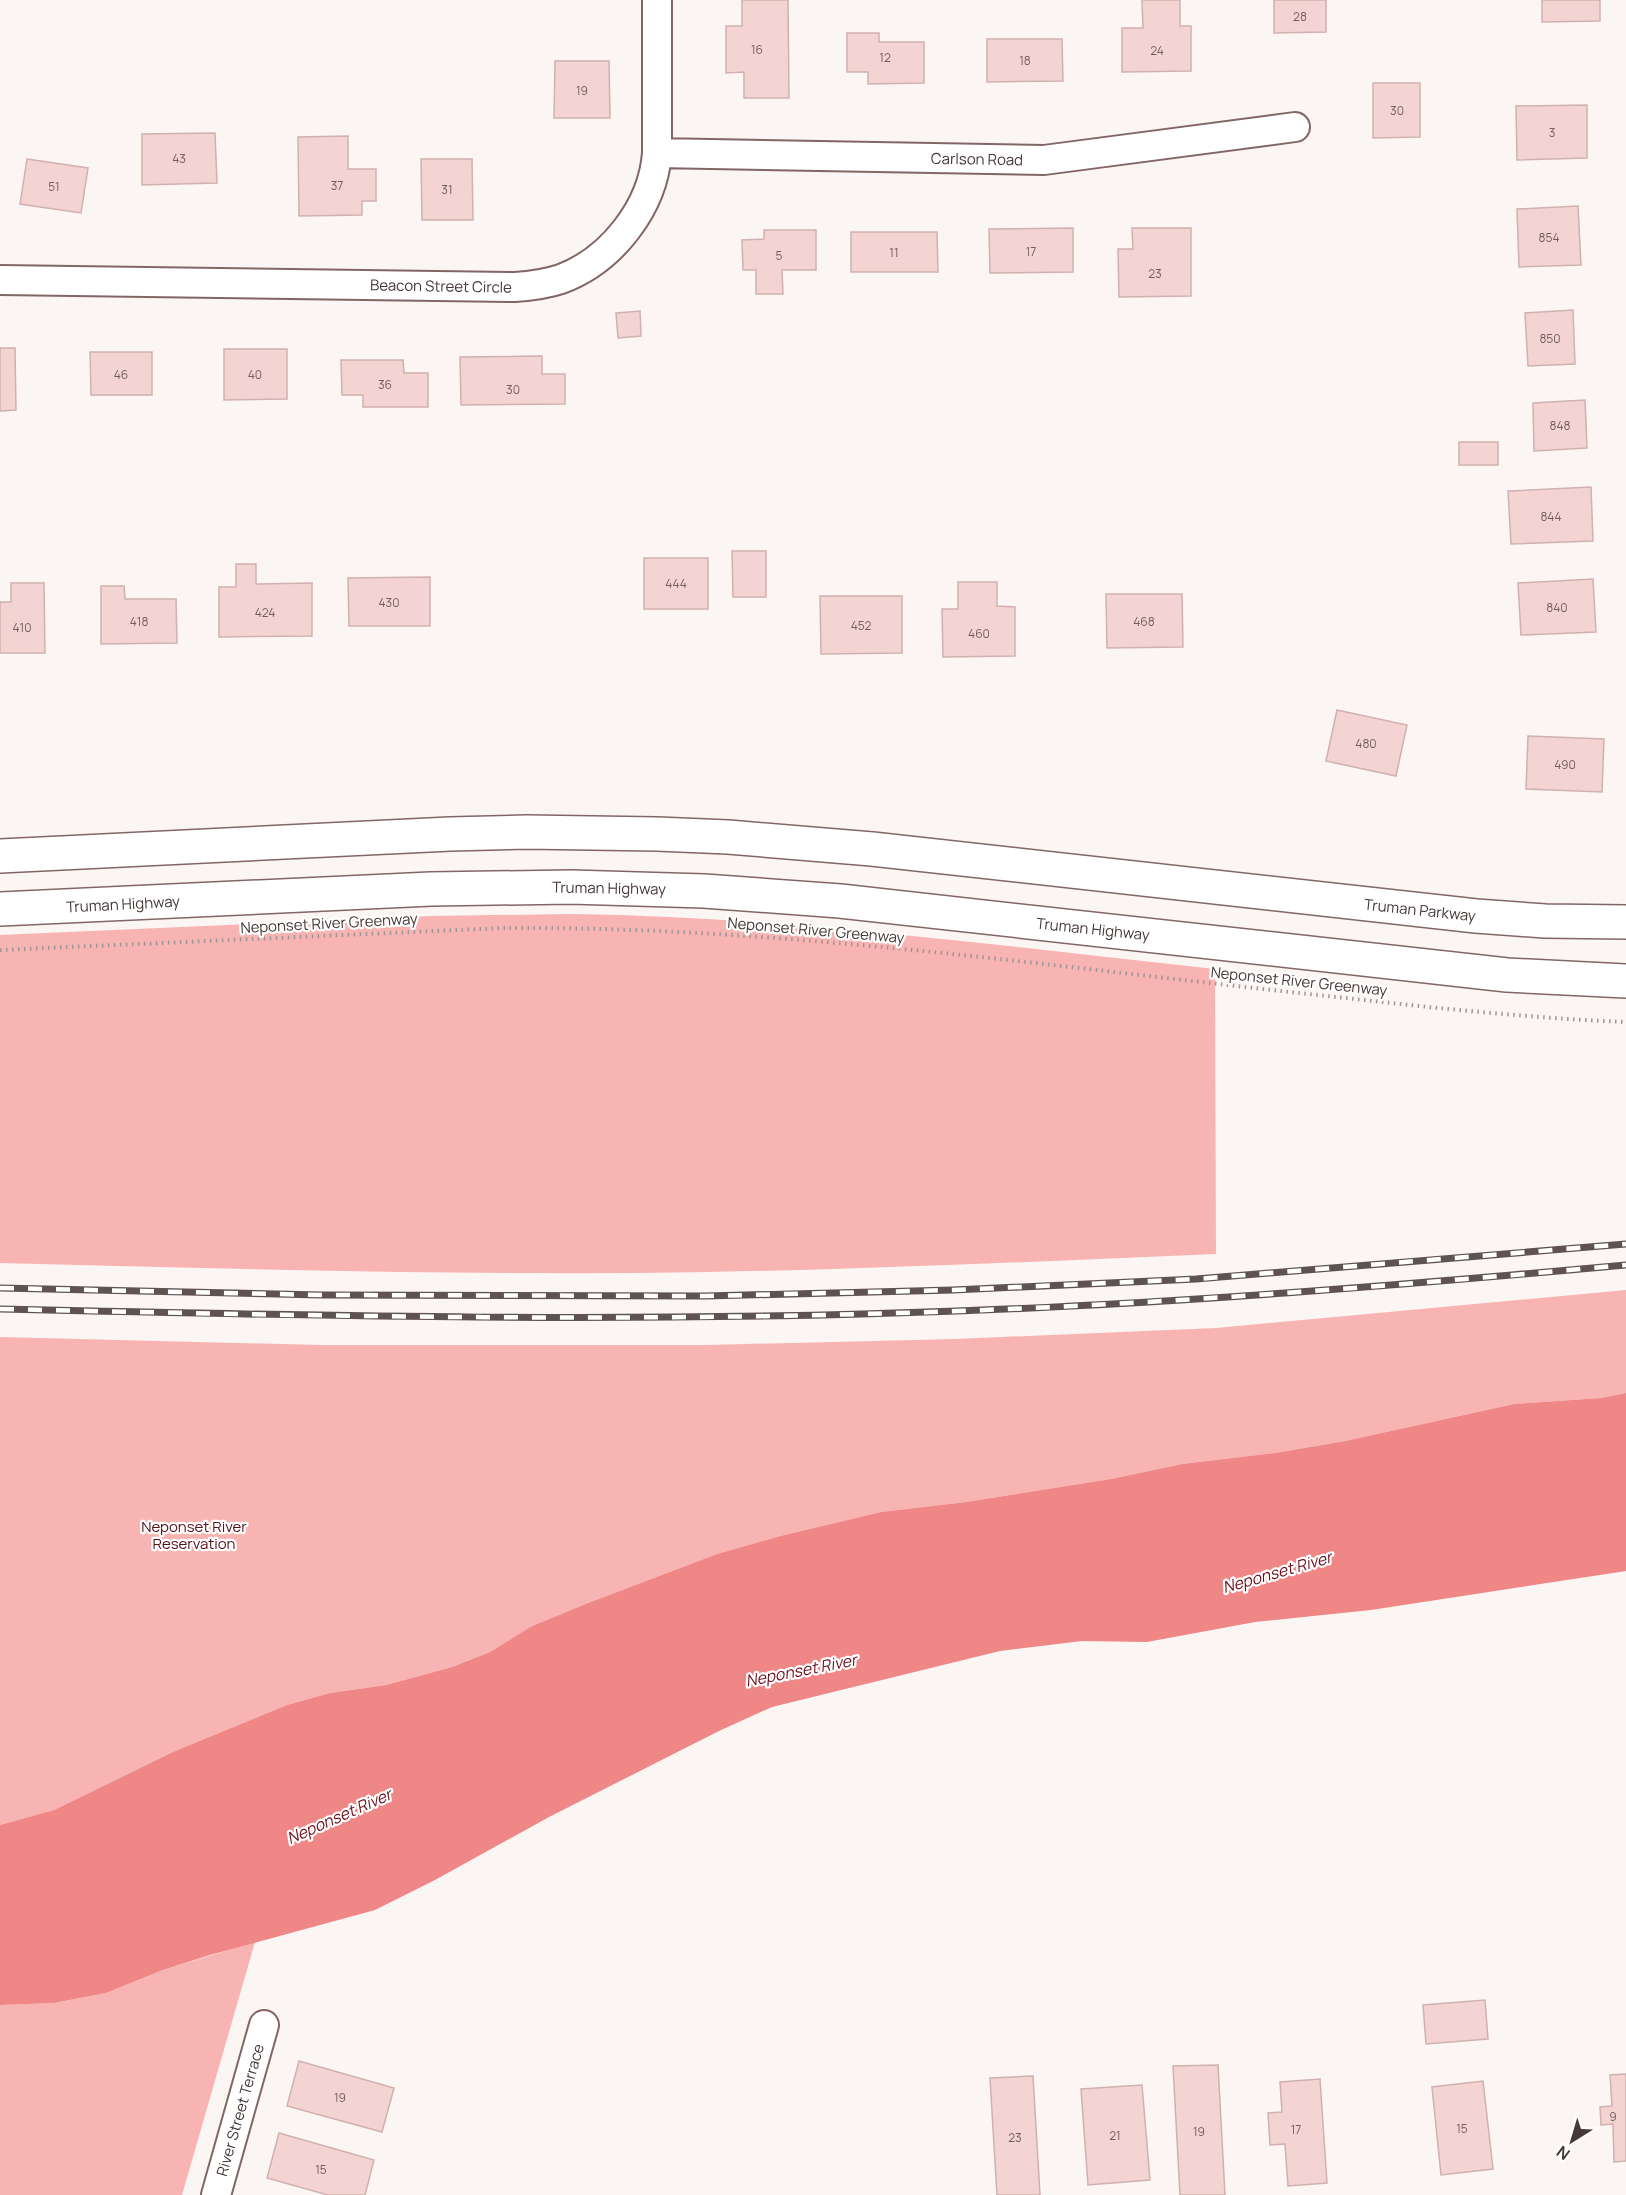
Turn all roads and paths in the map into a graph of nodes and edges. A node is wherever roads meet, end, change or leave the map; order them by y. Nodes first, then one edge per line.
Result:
1 (657, 0) edge
2 (1295, 127) dead end
3 (657, 153) junction
4 (0, 280) edge
5 (106, 852) junction
6 (0, 856) edge
7 (107, 905) junction
8 (0, 909) edge
9 (1626, 922) edge
10 (0, 950) edge
11 (1626, 981) edge
12 (1626, 1022) edge
13 (264, 2025) dead end
14 (216, 2195) edge

1 - 3 street, Beacon Street Circle
2 - 3 street, Carlson Road
3 - 4 street, Beacon Street Circle
5 - 6 main road
5 - 7 main road
5 - 9 main road, Truman Parkway
7 - 8 main road, Truman Highway
7 - 11 main road, Truman Highway
10 - 12 path, Neponset River Greenway
13 - 14 street, River Street Terrace

